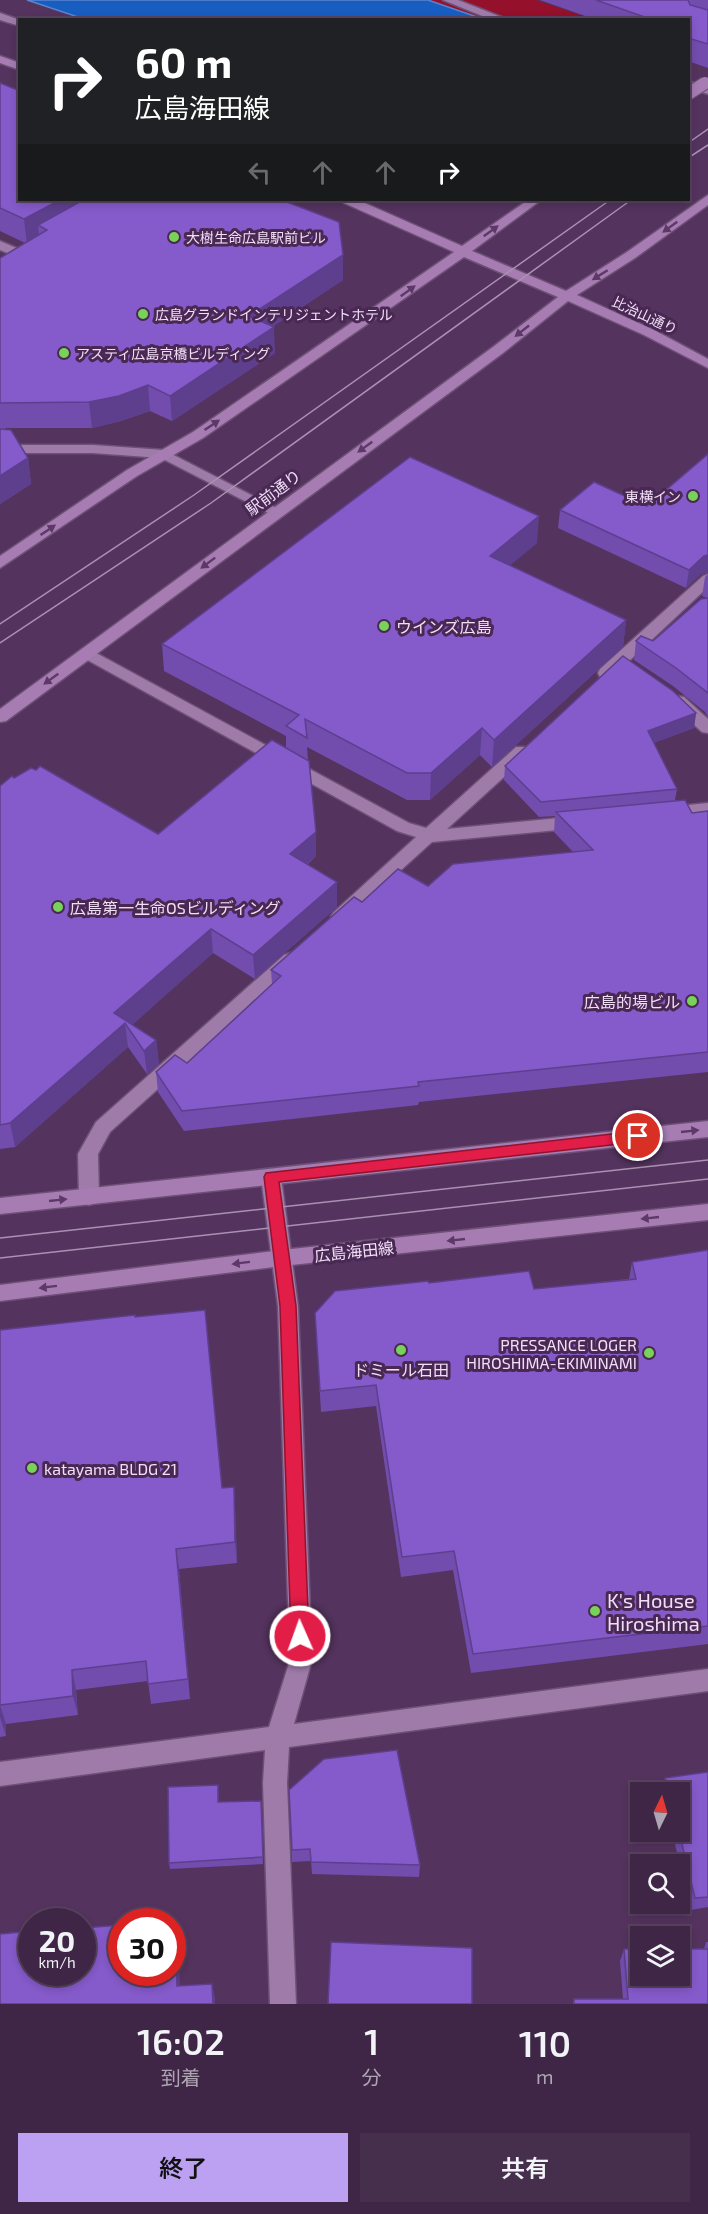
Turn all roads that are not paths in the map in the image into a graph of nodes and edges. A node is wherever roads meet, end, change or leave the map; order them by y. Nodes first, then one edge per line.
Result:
1 (448, 0) edge
2 (0, 16) edge
3 (498, 18) edge
4 (18, 22) edge
5 (0, 59) edge
6 (18, 66) edge
7 (690, 84) edge
8 (707, 85) edge
9 (690, 93) edge
10 (708, 199) edge
11 (351, 201) edge
12 (534, 201) edge
13 (0, 245) edge
14 (463, 252) junction
15 (7, 263) edge
16 (568, 296) junction
17 (708, 364) edge
18 (0, 449) edge
19 (164, 454) junction
20 (277, 512) junction
21 (0, 564) edge
22 (708, 579) edge
23 (87, 653) junction
24 (620, 660) junction
25 (638, 672) edge
26 (594, 684) edge
27 (665, 690) edge
28 (0, 717) edge
29 (708, 728) edge
30 (534, 740) edge
31 (708, 809) edge
32 (650, 815) edge
33 (592, 820) edge
34 (431, 836) junction
35 (326, 929) edge
36 (299, 952) edge
37 (708, 1129) edge
38 (271, 1177) junction
39 (89, 1197) junction
40 (0, 1206) edge
41 (708, 1212) edge
42 (282, 1258) junction
43 (0, 1293) edge
44 (708, 1680) edge
45 (278, 1737) junction
46 (0, 1774) edge
47 (283, 2004) edge

1 - 3 street
2 - 4 street
5 - 6 street
7 - 8 street
8 - 9 street, bridge
10 -> 16 street, 駅前通り
11 - 14 street, 比治山通り
14 -> 12 street
13 - 15 street
14 - 16 street, 比治山通り
19 -> 14 street
16 - 17 street, 比治山通り
16 -> 20 street, 駅前通り
18 - 19 street
19 - 20 street
21 -> 19 street
20 -> 23 street, 駅前通り
22 - 24 street
23 -> 28 street, 駅前通り
23 - 34 street
24 - 25 street
24 - 26 street
27 - 29 street
30 - 34 street
31 - 32 street
33 - 34 street
34 - 35 street
36 - 39 street
38 -> 37 street
38 - 39 street
38 - 42 street
40 -> 39 street
41 -> 42 street, 広島海田線
42 -> 43 street, 広島海田線
42 - 45 street
44 - 45 street
45 - 46 street
45 - 47 street

